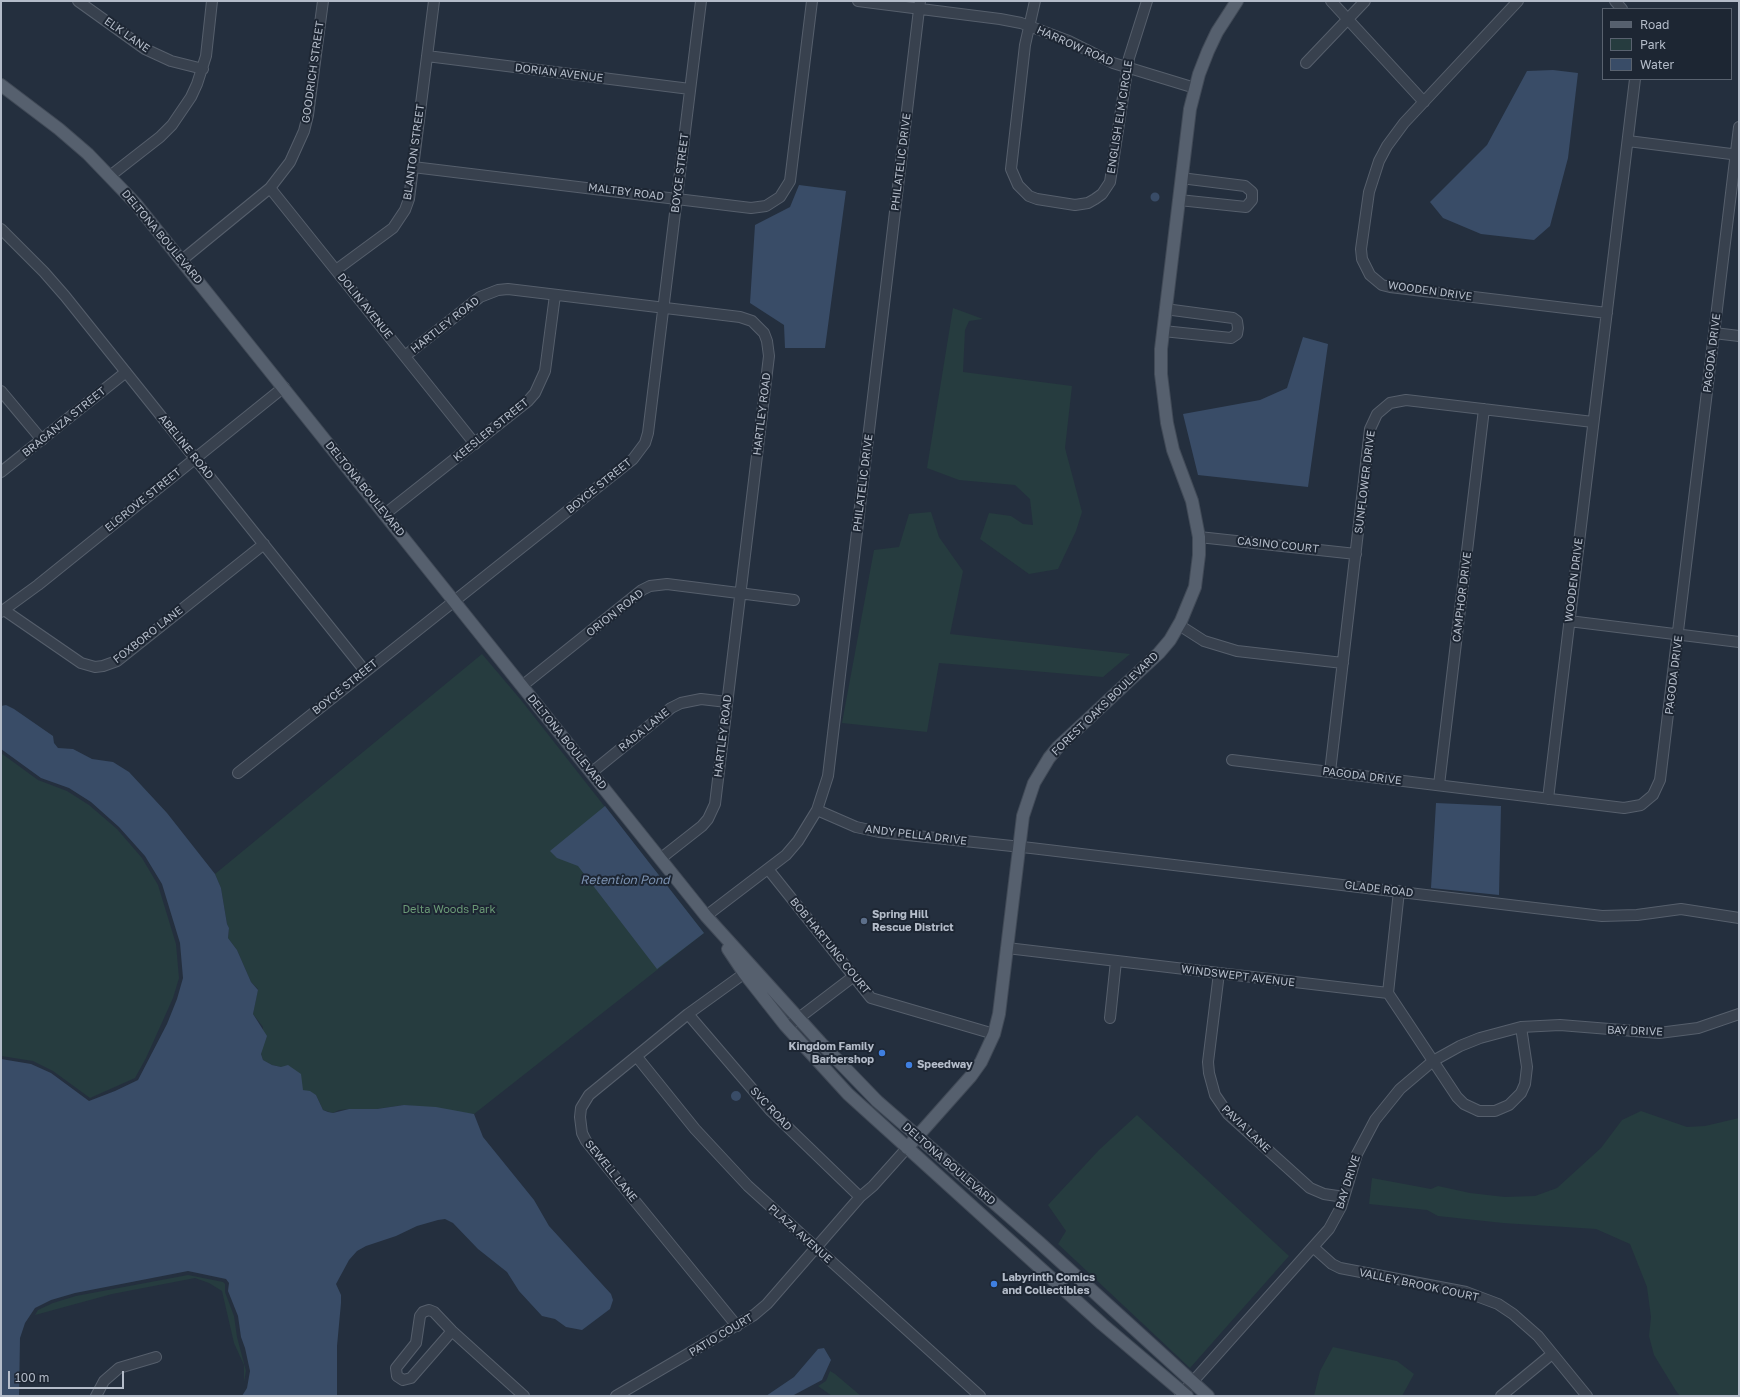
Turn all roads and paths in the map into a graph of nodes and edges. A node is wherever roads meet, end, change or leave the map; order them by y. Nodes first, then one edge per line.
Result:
1 (78, 1) edge
2 (212, 1) edge
3 (323, 1) edge
4 (434, 1) edge
5 (701, 1) edge
6 (812, 1) edge
7 (858, 1) edge
8 (1035, 1) edge
9 (1147, 1) edge
10 (1237, 1) edge
11 (1331, 1) edge
12 (1365, 1) edge
13 (1518, 1) edge
14 (920, 5) edge
15 (1348, 19) junction
16 (1029, 26) junction
17 (427, 56) junction
18 (1306, 64) dead end
19 (1127, 68) junction
20 (203, 69) junction
21 (1635, 80) edge
22 (1, 85) edge
23 (1195, 88) junction
24 (690, 89) junction
25 (1424, 102) junction
26 (1739, 128) edge
27 (1628, 141) junction
28 (1737, 155) edge
29 (413, 166) junction
30 (110, 176) junction
31 (1181, 178) junction
32 (270, 188) junction
33 (677, 198) junction
34 (1179, 200) junction
35 (1, 229) edge
36 (182, 260) junction
37 (336, 270) junction
38 (555, 294) junction
39 (664, 307) junction
40 (1165, 309) junction
41 (1607, 313) junction
42 (1163, 331) junction
43 (1714, 333) junction
44 (1739, 336) edge
45 (405, 356) junction
46 (126, 372) junction
47 (284, 387) junction
48 (1, 391) edge
49 (1484, 409) junction
50 (1593, 422) junction
51 (42, 440) junction
52 (474, 444) junction
53 (195, 458) junction
54 (1, 472) edge
55 (385, 514) junction
56 (1199, 537) junction
57 (264, 544) junction
58 (1356, 554) junction
59 (740, 593) junction
60 (454, 600) junction
61 (794, 600) dead end
62 (3, 611) edge
63 (1569, 621) junction
64 (1179, 625) junction
65 (1679, 634) junction
66 (1739, 642) edge
67 (1343, 663) junction
68 (365, 671) junction
69 (522, 686) junction
70 (727, 702) junction
71 (1232, 760) dead end
72 (1330, 772) junction
73 (238, 773) dead end
74 (592, 773) junction
75 (1439, 785) junction
76 (1548, 799) junction
77 (817, 810) junction
78 (1019, 847) junction
79 (660, 858) junction
80 (768, 869) junction
81 (1399, 891) junction
82 (706, 916) junction
83 (1739, 918) edge
84 (1007, 948) junction
85 (1116, 961) junction
86 (749, 970) junction
87 (1219, 973) junction
88 (854, 976) junction
89 (1388, 994) junction
90 (688, 1014) junction
91 (1739, 1014) edge
92 (799, 1017) junction
93 (1110, 1018) dead end
94 (787, 1027) junction
95 (1521, 1027) junction
96 (994, 1034) junction
97 (637, 1057) junction
98 (1433, 1061) junction
99 (917, 1136) junction
100 (907, 1148) junction
101 (860, 1197) junction
102 (1344, 1197) junction
103 (1043, 1245) junction
104 (1313, 1247) junction
105 (816, 1249) junction
106 (1030, 1259) junction
107 (737, 1326) junction
108 (452, 1331) junction
109 (1552, 1354) junction
110 (156, 1357) dead end
111 (1193, 1381) junction
112 (1183, 1395) edge
113 (96, 1396) edge
114 (524, 1396) edge
115 (616, 1396) edge
116 (980, 1396) edge
117 (1208, 1396) edge
118 (1501, 1396) edge
119 (1587, 1396) edge

1 - 20 street, ELK LANE
2 - 20 street
3 - 32 street, GOODRICH STREET
4 - 17 street, BLANTON STREET
5 - 24 street, BOYCE STREET
6 - 33 street, MALTBY ROAD
7 - 14 street, HARROW ROAD
8 - 16 street
9 - 19 street, ENGLISH ELM CIRCLE
10 - 23 main road, FOREST OAKS BOULEVARD
11 - 15 street
12 - 15 street
13 - 25 street, WOODEN DRIVE
14 - 16 street, HARROW ROAD
14 - 77 street, PHILATELIC DRIVE
15 - 18 street
15 - 25 street
16 - 19 street, HARROW ROAD
16 - 19 street, ENGLISH ELM CIRCLE
17 - 24 street, DORIAN AVENUE
17 - 29 street, BLANTON STREET
19 - 23 street, HARROW ROAD
20 - 30 street
21 - 27 street, WOODEN DRIVE
22 - 30 main road, DELTONA BOULEVARD
23 - 31 main road, FOREST OAKS BOULEVARD
24 - 33 street, BOYCE STREET
25 - 41 street, WOODEN DRIVE
26 - 28 street, PAGODA DRIVE
27 - 28 street
27 - 41 street, WOODEN DRIVE
28 - 43 street, PAGODA DRIVE
29 - 33 street, MALTBY ROAD
29 - 37 street, BLANTON STREET
30 - 36 main road, DELTONA BOULEVARD
31 - 34 main road, FOREST OAKS BOULEVARD
31 - 34 street
32 - 36 street, GOODRICH STREET
32 - 37 street, DOLIN AVENUE
33 - 39 street, BOYCE STREET
34 - 40 main road, FOREST OAKS BOULEVARD
35 - 46 street, ABELINE ROAD
36 - 47 main road, DELTONA BOULEVARD
37 - 45 street, DOLIN AVENUE
38 - 39 street, HARTLEY ROAD
38 - 45 street, HARTLEY ROAD
38 - 52 street, KEESLER STREET
39 - 59 street, HARTLEY ROAD
39 - 60 street, BOYCE STREET
40 - 42 main road, FOREST OAKS BOULEVARD
40 - 42 street
41 - 50 street, WOODEN DRIVE
42 - 56 main road, FOREST OAKS BOULEVARD
43 - 44 street
43 - 65 street, PAGODA DRIVE
45 - 52 street, DOLIN AVENUE
46 - 51 street, BRAGANZA STREET
46 - 53 street, ABELINE ROAD
47 - 53 street, ELGROVE STREET
47 - 55 main road, DELTONA BOULEVARD
48 - 51 street
49 - 50 street, SUNFLOWER DRIVE
49 - 58 street, SUNFLOWER DRIVE
49 - 75 street, CAMPHOR DRIVE
50 - 63 street, WOODEN DRIVE
51 - 54 street, BRAGANZA STREET
52 - 55 street, KEESLER STREET
53 - 57 street, ABELINE ROAD
53 - 62 street, ELGROVE STREET
55 - 60 main road, DELTONA BOULEVARD
56 - 58 street, CASINO COURT
56 - 64 main road, FOREST OAKS BOULEVARD
57 - 62 street, FOXBORO LANE
57 - 68 street, ABELINE ROAD
58 - 67 street, SUNFLOWER DRIVE
59 - 61 street, ORION ROAD
59 - 69 street, ORION ROAD
59 - 70 street, HARTLEY ROAD
60 - 68 street, BOYCE STREET
60 - 69 main road, DELTONA BOULEVARD
63 - 65 street
63 - 76 street, WOODEN DRIVE
64 - 67 street
64 - 78 main road, FOREST OAKS BOULEVARD
65 - 66 street
65 - 76 street, PAGODA DRIVE
67 - 72 street, SUNFLOWER DRIVE
68 - 73 street, BOYCE STREET
69 - 74 main road, DELTONA BOULEVARD
70 - 74 street, RADA LANE
70 - 79 street, HARTLEY ROAD
71 - 72 street, PAGODA DRIVE
72 - 75 street, PAGODA DRIVE
74 - 79 main road, DELTONA BOULEVARD
75 - 76 street, PAGODA DRIVE
77 - 78 street, ANDY PELLA DRIVE
77 - 80 street, PHILATELIC DRIVE
78 - 81 street, GLADE ROAD
78 - 84 main road, FOREST OAKS BOULEVARD
79 - 82 main road, DELTONA BOULEVARD
80 - 82 street, PHILATELIC DRIVE
80 - 88 street, BOB HARTUNG COURT
81 - 83 street, GLADE ROAD
81 - 89 street
82 - 86 main road, DELTONA BOULEVARD
84 - 85 street, WINDSWEPT AVENUE
84 - 96 main road, FOREST OAKS BOULEVARD
85 - 87 street, WINDSWEPT AVENUE
85 - 93 street
86 - 90 street, SEWELL LANE
86 - 92 main road, DELTONA BOULEVARD
86 - 94 main road, DELTONA BOULEVARD
87 - 89 street, WINDSWEPT AVENUE
87 - 102 street, PAVIA LANE
88 - 92 street
88 - 96 street, BOB HARTUNG COURT
89 - 98 street
90 - 97 street, SEWELL LANE
90 - 101 street, SVC ROAD
91 - 95 street, BAY DRIVE
92 - 94 street
92 - 99 main road, DELTONA BOULEVARD
94 - 100 main road, DELTONA BOULEVARD
95 - 98 street, BAY DRIVE
95 - 98 street
96 - 99 main road, FOREST OAKS BOULEVARD
97 - 105 street, PLAZA AVENUE
97 - 107 street, SEWELL LANE
98 - 102 street, BAY DRIVE
99 - 100 main road, FOREST OAKS BOULEVARD
99 - 103 main road, DELTONA BOULEVARD
100 - 101 street, PATIO COURT
100 - 106 main road, DELTONA BOULEVARD
101 - 105 street, PATIO COURT
102 - 104 street, BAY DRIVE
103 - 106 main road
103 - 111 main road, DELTONA BOULEVARD
104 - 109 street, VALLEY BROOK COURT
104 - 111 street, BAY DRIVE
105 - 107 street, PATIO COURT
105 - 116 street, PLAZA AVENUE
106 - 112 main road, DELTONA BOULEVARD
107 - 115 street, PATIO COURT
108 - 108 street
108 - 114 street
109 - 118 street
109 - 119 street, VALLEY BROOK COURT
110 - 113 street
111 - 112 street, BAY DRIVE
111 - 117 main road, DELTONA BOULEVARD

